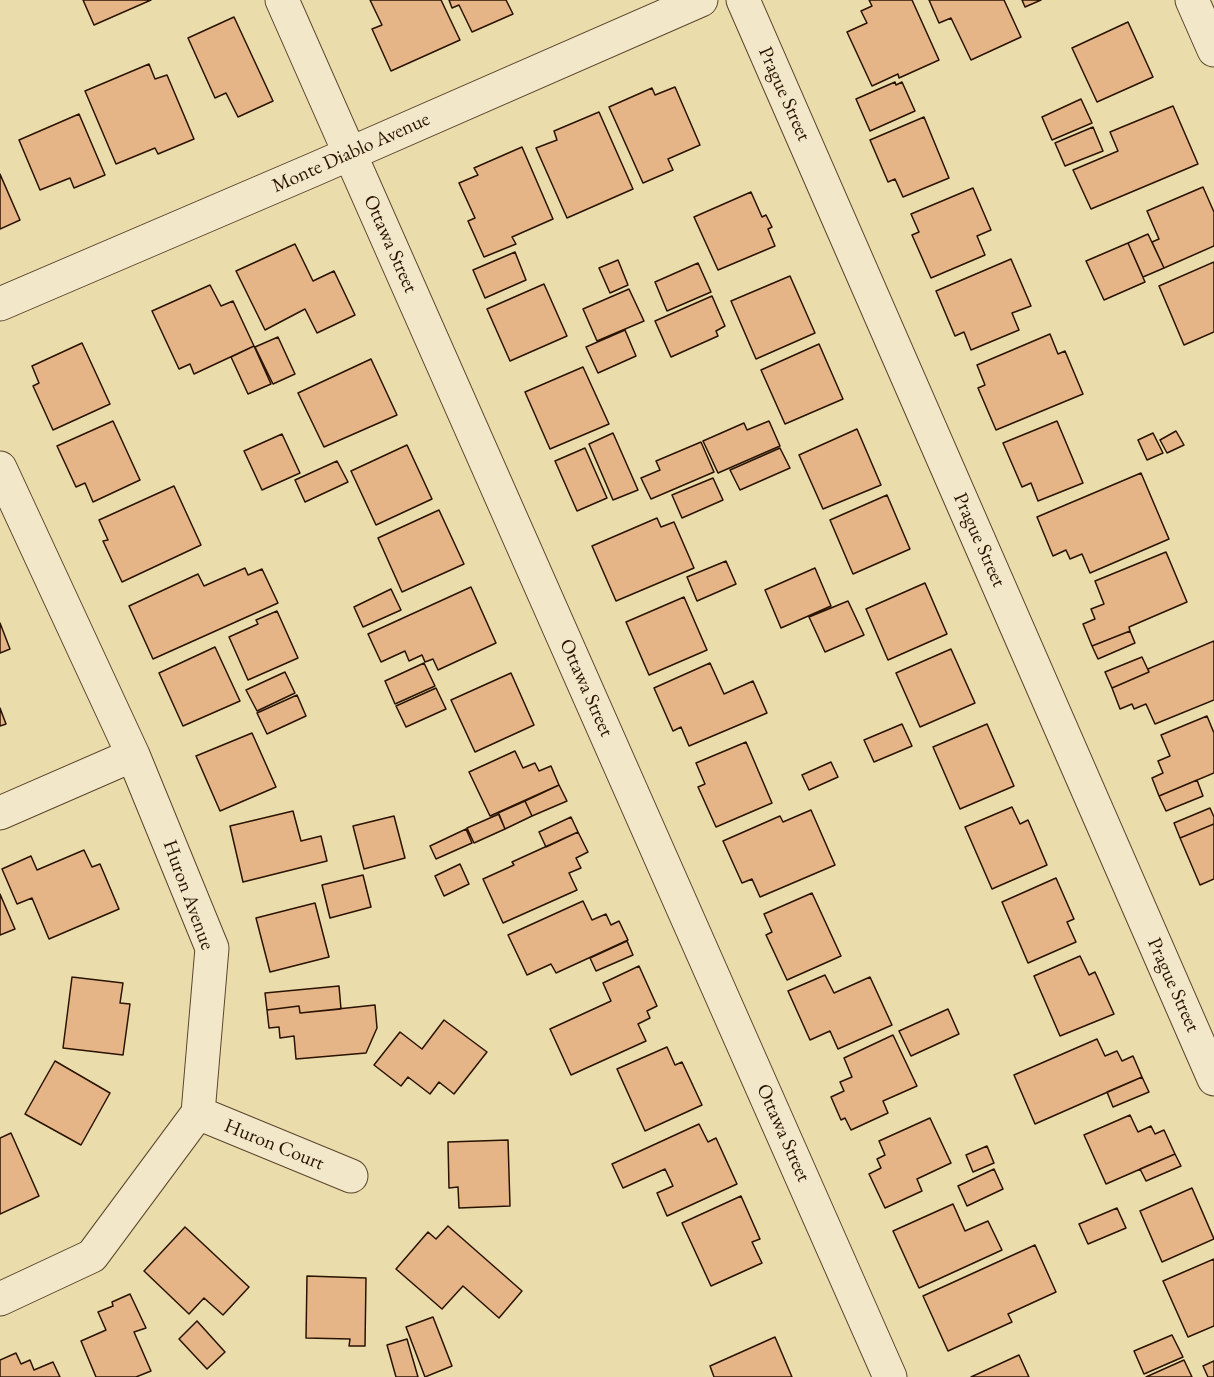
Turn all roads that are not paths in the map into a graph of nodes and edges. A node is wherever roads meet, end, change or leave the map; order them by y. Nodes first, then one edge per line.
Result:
1 (282, 0) edge
2 (701, 0) edge
3 (743, 0) edge
4 (1192, 0) edge
5 (1214, 50) edge
6 (350, 154) junction
7 (0, 304) edge
8 (0, 468) edge
9 (133, 755) junction
10 (0, 813) edge
11 (1214, 1079) edge
12 (198, 1113) junction
13 (351, 1176) dead end
14 (0, 1299) edge
15 (890, 1377) edge

1 - 6 street, Ottawa Street
2 - 6 street, Monte Diablo Avenue
3 - 11 street, Prague Street
4 - 5 street
6 - 7 street, Monte Diablo Avenue
6 - 15 street, Ottawa Street
8 - 9 street, Huron Avenue
9 - 10 street
9 - 12 street, Huron Avenue
12 - 13 street, Huron Court
12 - 14 street

